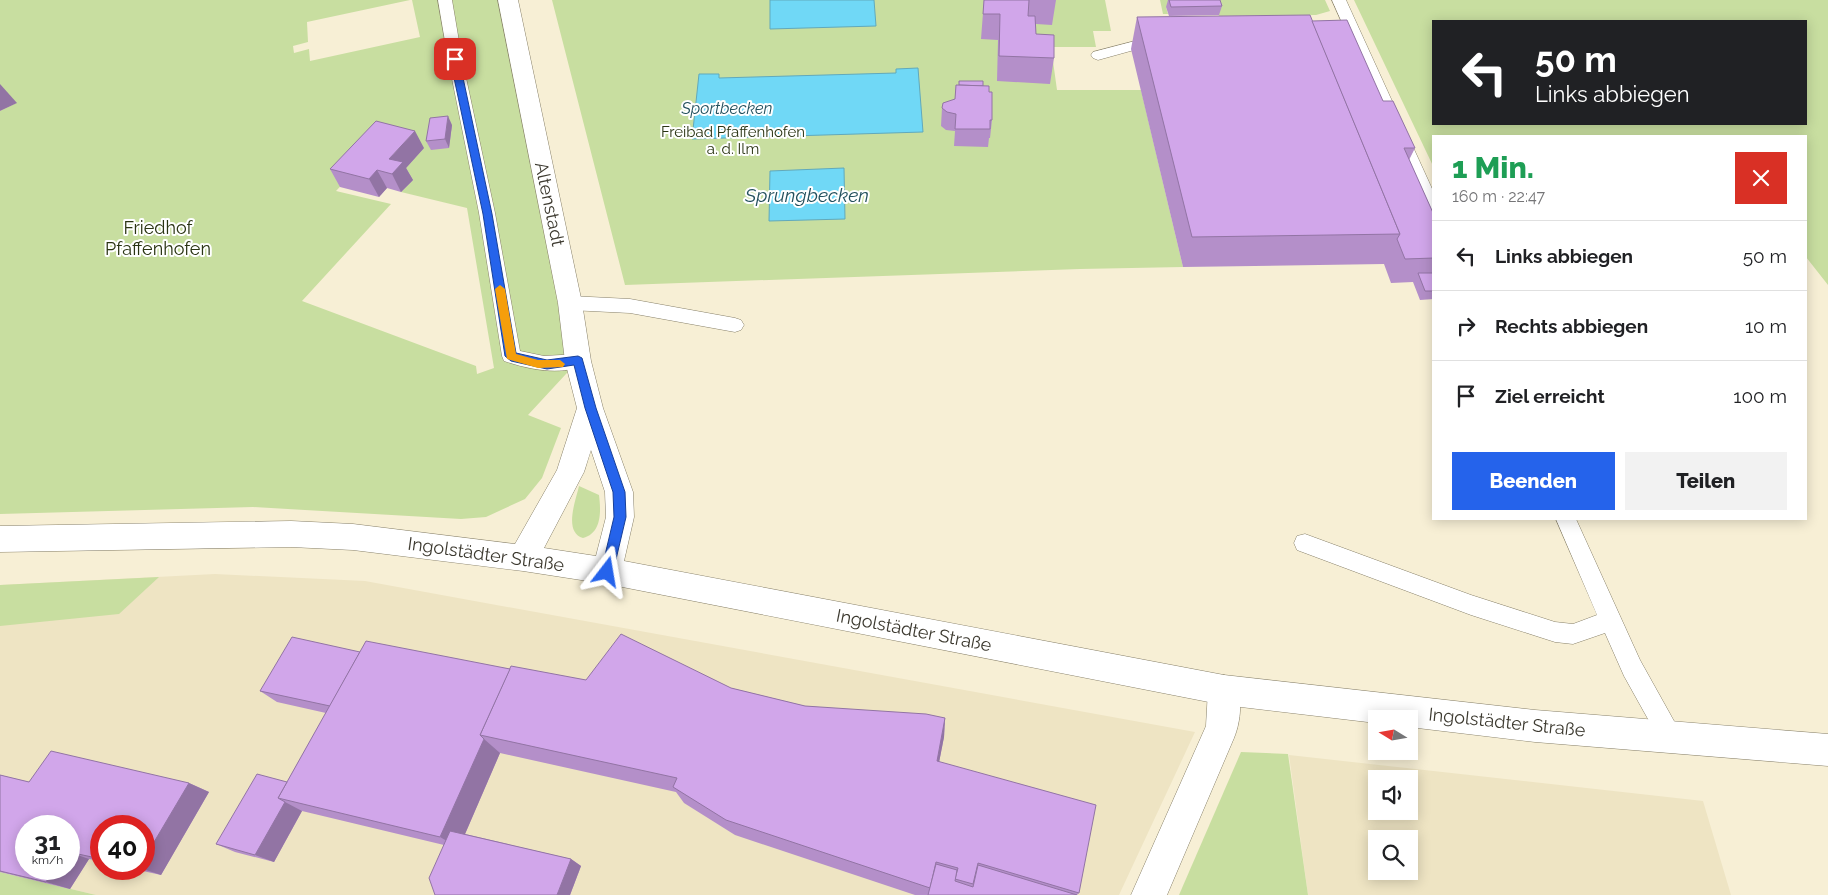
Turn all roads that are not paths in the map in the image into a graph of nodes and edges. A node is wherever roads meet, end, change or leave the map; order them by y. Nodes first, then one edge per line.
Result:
1 (445, 0) edge
2 (508, 0) edge
3 (1339, 0) edge
4 (1337, 36) edge
5 (1355, 36) junction
6 (1171, 39) edge
7 (1098, 55) dead end
8 (1432, 208) edge
9 (570, 303) junction
10 (736, 325) dead end
11 (578, 361) junction
12 (590, 408) junction
13 (1566, 520) edge
14 (0, 539) edge
15 (1305, 543) dead end
16 (523, 558) junction
17 (607, 572) junction
18 (1610, 621) junction
19 (1224, 690) junction
20 (1670, 738) junction
21 (1828, 750) edge
22 (1149, 895) edge

1 - 11 lane
2 - 9 street, Altenstadt
3 - 5 lane
4 - 5 lane
5 - 8 lane
6 - 7 lane
9 - 10 lane
9 - 11 street, Altenstadt
11 - 12 street, Altenstadt
12 - 16 street
12 - 17 street, Altenstadt
13 - 18 lane
14 - 16 street, Ingolstädter Straße
15 - 18 lane
16 - 17 street, Ingolstädter Straße
17 - 19 street, Ingolstädter Straße
18 - 20 lane
19 - 20 street, Ingolstädter Straße
19 - 22 street
20 - 21 street, Ingolstädter Straße

